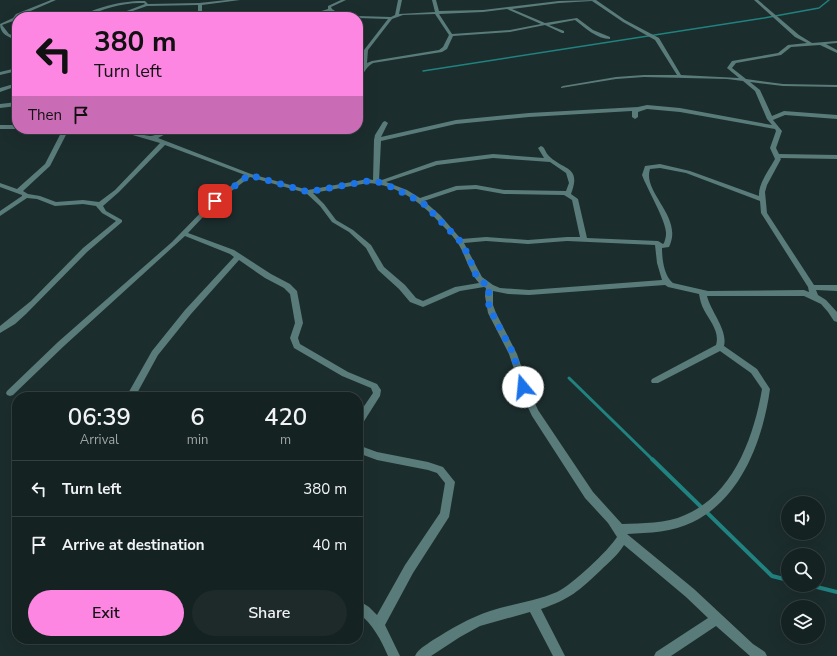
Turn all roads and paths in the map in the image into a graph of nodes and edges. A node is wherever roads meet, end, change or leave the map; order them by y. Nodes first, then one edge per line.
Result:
1 (54, 0) edge
2 (238, 0) edge
3 (344, 0) edge
4 (400, 0) edge
5 (434, 0) edge
6 (593, 0) edge
7 (756, 0) edge
8 (199, 2) edge
9 (520, 2) dead end
10 (147, 5) junction
11 (524, 7) junction
12 (509, 9) junction
13 (330, 10) junction
14 (24, 12) edge
15 (96, 12) edge
16 (128, 12) edge
17 (200, 12) edge
18 (323, 12) edge
19 (333, 12) edge
20 (438, 13) junction
21 (397, 15) junction
22 (363, 17) edge
23 (391, 18) junction
24 (12, 20) edge
25 (545, 24) junction
26 (0, 25) edge
27 (562, 32) dead end
28 (451, 35) junction
29 (12, 37) edge
30 (608, 38) dead end
31 (837, 42) edge
32 (820, 43) junction
33 (811, 44) junction
34 (837, 52) edge
35 (364, 66) joint
36 (12, 70) edge
37 (0, 74) edge
38 (680, 77) junction
39 (747, 80) junction
40 (12, 86) edge
41 (837, 86) edge
42 (563, 88) dead end
43 (0, 90) edge
44 (12, 105) edge
45 (0, 106) edge
46 (638, 108) junction
47 (635, 117) dead end
48 (837, 117) edge
49 (770, 119) junction
50 (385, 123) dead end
51 (0, 128) edge
52 (12, 128) edge
53 (778, 128) junction
54 (63, 134) edge
55 (136, 134) edge
56 (161, 134) edge
57 (153, 138) junction
58 (377, 140) junction
59 (164, 142) junction
60 (541, 148) dead end
61 (777, 156) junction
62 (837, 157) edge
63 (551, 160) junction
64 (249, 175) junction
65 (379, 182) junction
66 (0, 184) edge
67 (19, 191) junction
68 (308, 192) junction
69 (568, 194) junction
70 (25, 196) junction
71 (419, 200) junction
72 (763, 200) junction
73 (100, 205) junction
74 (0, 214) edge
75 (185, 234) junction
76 (584, 240) junction
77 (460, 241) junction
78 (658, 243) junction
79 (239, 256) junction
80 (668, 282) junction
81 (488, 285) junction
82 (812, 287) junction
83 (837, 288) edge
84 (702, 293) junction
85 (814, 296) junction
86 (837, 319) edge
87 (0, 330) edge
88 (720, 347) junction
89 (654, 381) dead end
90 (133, 392) edge
91 (10, 393) dead end
92 (363, 415) edge
93 (363, 451) edge
94 (622, 533) junction
95 (533, 606) junction
96 (363, 609) edge
97 (716, 619) junction
98 (378, 625) junction
99 (394, 656) edge
100 (421, 656) edge
101 (559, 656) edge
102 (660, 656) edge
103 (761, 656) edge

1 - 14 street
2 - 8 street
3 - 13 street
4 - 21 street
5 - 20 street
6 - 11 street
6 - 38 street
7 - 33 street
8 - 10 street
8 - 17 street
9 - 11 street
10 - 15 street
10 - 16 street
11 - 12 street
12 - 20 street
12 - 25 street
13 - 18 street
13 - 19 street
20 - 21 street
20 - 28 street
21 - 23 street
22 - 23 street
23 - 35 street
24 - 26 street
25 - 27 street
25 - 28 street
25 - 30 street
26 - 29 street
28 - 35 street
31 - 32 street
32 - 33 street
32 - 34 street
33 - 39 street
36 - 37 street
38 - 39 street
38 - 42 street
39 - 41 street
39 - 49 street
40 - 43 street
44 - 45 street
46 - 47 street
46 - 53 street
46 - 58 street
48 - 49 street
49 - 53 street
50 - 58 street
51 - 52 street
53 - 61 street
54 - 67 street
55 - 57 street
56 - 57 street
57 - 59 street
58 - 65 street
59 - 64 street
59 - 73 street
60 - 63 street
61 - 62 street
61 - 72 street
63 - 65 street
63 - 69 street
64 - 68 street
64 - 75 street
65 - 68 street
65 - 71 street
66 - 67 street
67 - 70 street
68 - 81 street
69 - 71 street
69 - 76 street
70 - 73 street
70 - 74 street
71 - 77 street
72 - 78 street
72 - 82 street
73 - 87 street
75 - 79 street
75 - 91 street
76 - 77 street
76 - 78 street
77 - 81 street
78 - 80 street
79 - 90 street
79 - 92 street
80 - 81 street
80 - 84 street
81 - 94 street
82 - 83 street
82 - 85 street
84 - 85 street
84 - 88 street
85 - 86 street
88 - 89 street
88 - 94 street
93 - 98 street
94 - 95 street
94 - 97 street
95 - 100 street
95 - 101 street
96 - 98 street
97 - 102 street
97 - 103 street
98 - 99 street

